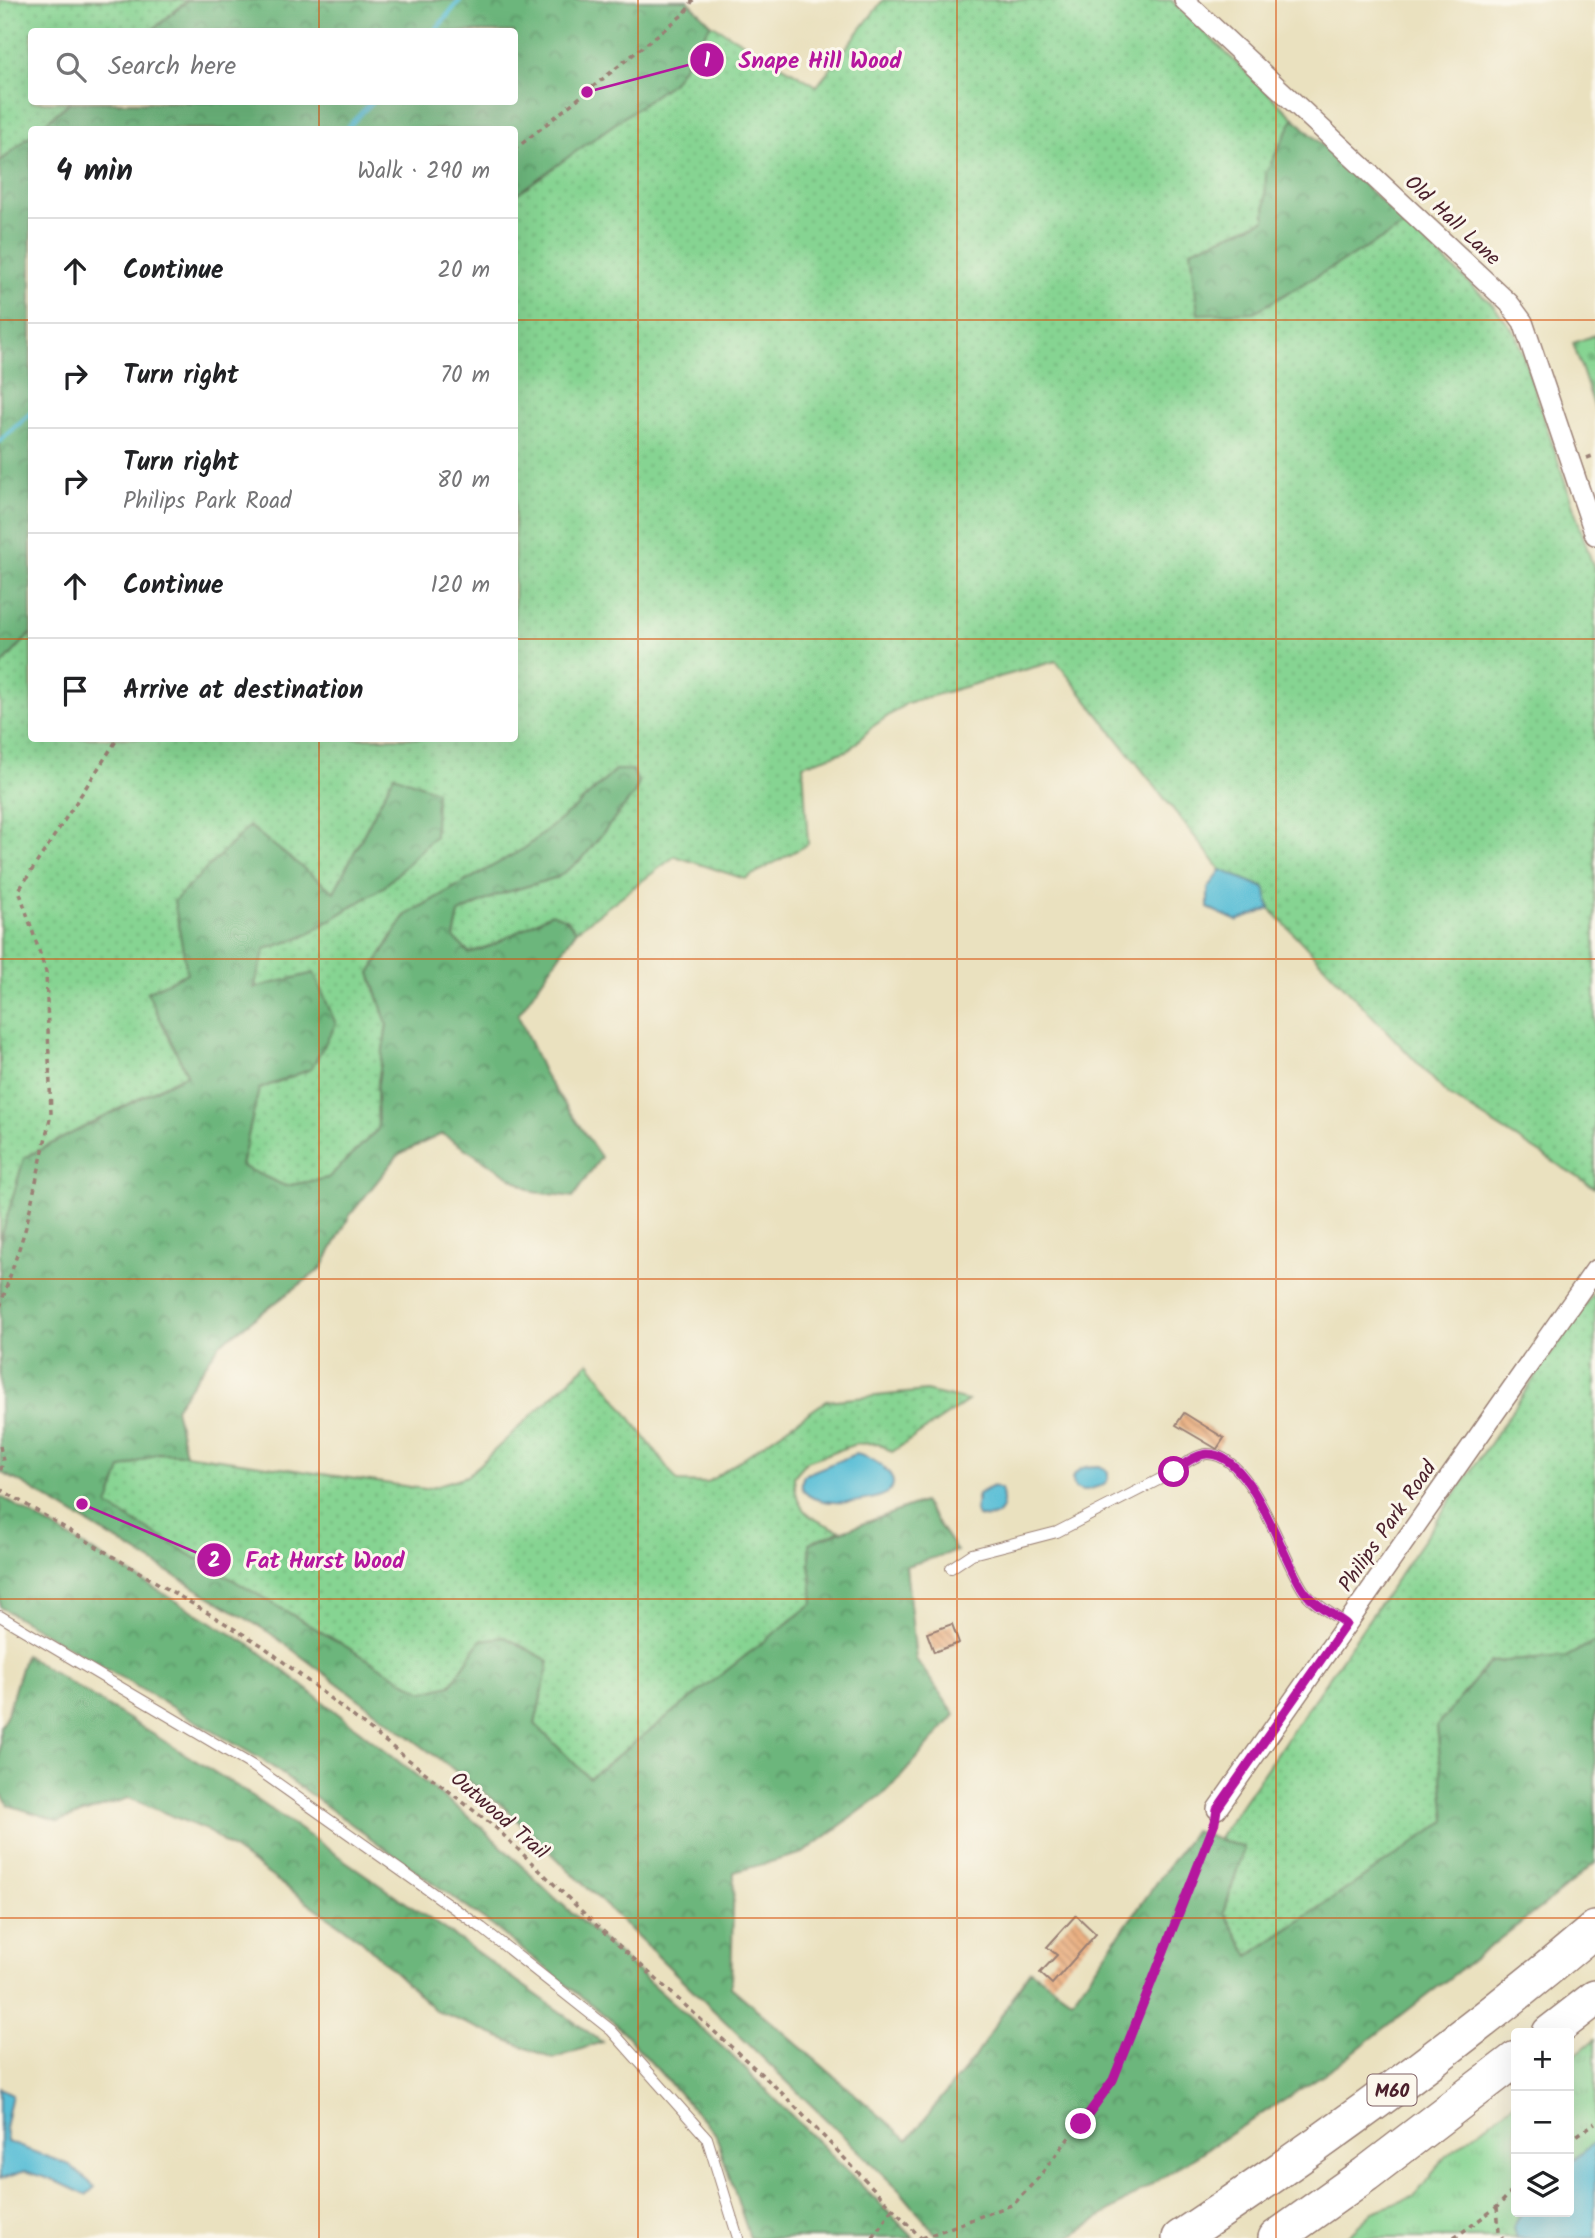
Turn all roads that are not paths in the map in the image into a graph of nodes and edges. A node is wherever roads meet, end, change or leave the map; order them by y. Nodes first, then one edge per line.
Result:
1 (1184, 0) edge
2 (1595, 535) edge
3 (1595, 1269) edge
4 (951, 1568) dead end
5 (0, 1616) edge
6 (1346, 1624) junction
7 (1217, 1809) road end
8 (1595, 1929) edge
9 (1595, 1998) edge
10 (1556, 2028) edge
11 (1511, 2063) edge
12 (738, 2238) edge
13 (1180, 2238) edge
14 (1276, 2238) edge

1 - 2 street, Old Hall Lane
3 - 6 street, Philips Park Road
4 - 6 lane
5 - 12 lane
6 - 7 street, Philips Park Road
8 - 13 highway, M60
9 - 10 highway
11 - 14 highway, M60

